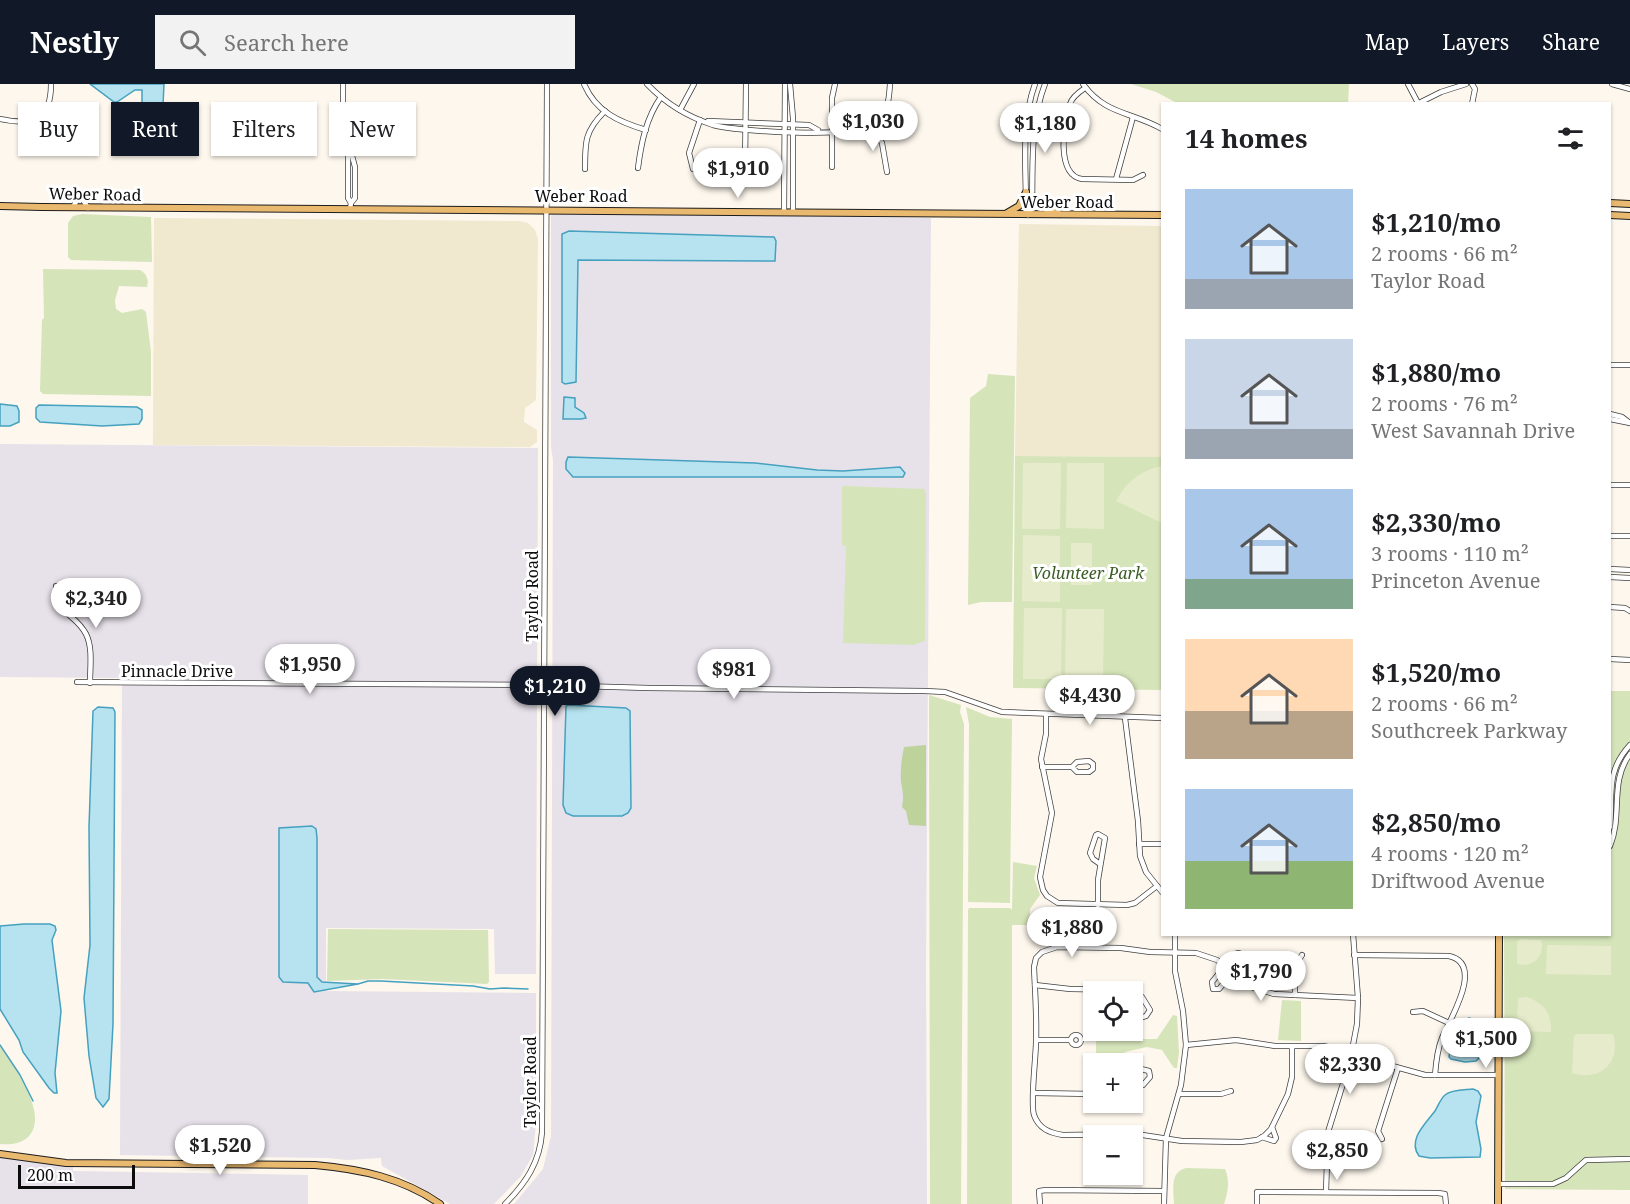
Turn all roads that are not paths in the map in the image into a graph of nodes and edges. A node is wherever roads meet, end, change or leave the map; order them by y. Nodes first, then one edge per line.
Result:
1 (51, 84) edge
2 (343, 84) edge
3 (547, 84) edge
4 (584, 84) edge
5 (647, 84) edge
6 (694, 84) edge
7 (746, 84) edge
8 (785, 84) edge
9 (790, 84) edge
10 (835, 84) edge
11 (890, 84) edge
12 (1035, 84) edge
13 (1045, 84) edge
14 (1408, 84) edge
15 (1466, 84) edge
16 (1472, 84) edge
17 (1612, 84) edge
18 (1084, 86) edge
19 (1630, 89) edge
20 (661, 97) junction
21 (1417, 102) edge
22 (1420, 102) edge
23 (1472, 102) edge
24 (680, 110) junction
25 (605, 111) junction
26 (1133, 117) junction
27 (0, 119) edge
28 (701, 120) junction
29 (746, 123) junction
30 (785, 124) junction
31 (793, 124) junction
32 (873, 126) junction
33 (1161, 128) edge
34 (646, 130) junction
35 (746, 130) junction
36 (785, 131) junction
37 (794, 131) junction
38 (832, 131) junction
39 (820, 132) junction
40 (746, 167) dead end
41 (832, 167) dead end
42 (638, 168) dead end
43 (585, 169) dead end
44 (693, 170) dead end
45 (887, 172) dead end
46 (1143, 175) dead end
47 (1116, 179) junction
48 (1026, 192) junction
49 (1033, 196) junction
50 (1611, 203) edge
51 (1630, 204) edge
52 (0, 206) edge
53 (351, 206) junction
54 (73, 207) junction
55 (88, 208) junction
56 (547, 209) junction
57 (784, 211) junction
58 (793, 211) junction
59 (1003, 215) junction
60 (1028, 215) junction
61 (1062, 215) junction
62 (1161, 215) edge
63 (1611, 215) edge
64 (1630, 216) edge
65 (1611, 364) edge
66 (1630, 365) edge
67 (1611, 414) edge
68 (1611, 419) edge
69 (1630, 423) edge
70 (1611, 485) edge
71 (1630, 486) edge
72 (1611, 536) edge
73 (1630, 536) edge
74 (1611, 569) edge
75 (1630, 570) edge
76 (1611, 578) edge
77 (1630, 578) edge
78 (56, 586) dead end
79 (1611, 608) edge
80 (1630, 611) edge
81 (1611, 659) edge
82 (1630, 660) edge
83 (77, 682) dead end
84 (90, 682) junction
85 (543, 685) junction
86 (1046, 714) junction
87 (1125, 718) junction
88 (1161, 718) edge
89 (1630, 746) edge
90 (1630, 754) edge
91 (1042, 767) junction
92 (1072, 767) dead end
93 (1611, 781) edge
94 (1611, 843) edge
95 (1139, 844) junction
96 (1161, 844) edge
97 (1100, 864) junction
98 (1157, 886) junction
99 (1161, 891) edge
100 (1098, 904) junction
101 (1175, 936) edge
102 (1353, 936) edge
103 (1499, 936) edge
104 (1175, 952) junction
105 (1302, 955) dead end
106 (1354, 955) junction
107 (1225, 966) junction
108 (1233, 974) junction
109 (1035, 985) junction
110 (1083, 989) edge
111 (1295, 995) junction
112 (1143, 998) edge
113 (1358, 998) junction
114 (1413, 1012) dead end
115 (1143, 1017) edge
116 (1449, 1023) junction
117 (1036, 1040) junction
118 (1071, 1040) dead end
119 (1186, 1045) junction
120 (1292, 1047) junction
121 (1352, 1052) junction
122 (1398, 1068) junction
123 (1435, 1075) junction
124 (1498, 1075) junction
125 (1231, 1091) dead end
126 (1034, 1093) junction
127 (1083, 1094) edge
128 (1179, 1094) junction
129 (1272, 1127) junction
130 (1262, 1137) junction
131 (1166, 1138) junction
132 (1382, 1139) dead end
133 (0, 1154) edge
134 (1630, 1159) edge
135 (1498, 1184) junction
136 (1164, 1191) junction
137 (1326, 1192) junction
138 (440, 1204) edge
139 (505, 1204) edge
140 (1040, 1204) edge
141 (1164, 1204) edge
142 (1257, 1204) edge
143 (1446, 1204) edge
144 (1498, 1204) edge

1 - 27 street
2 - 53 street
3 - 56 street, Taylor Road
4 - 25 street
5 - 20 street
6 - 24 street
7 - 29 street
8 - 30 street
9 - 31 street
10 - 38 street
11 - 32 street
12 - 48 street
13 - 49 street
14 - 21 street
15 - 22 street
16 - 23 street
17 - 19 street
18 - 26 street
18 - 47 street
20 - 24 street
20 - 34 street
24 - 28 street
25 - 34 street
25 - 43 street
26 - 33 street
26 - 47 street
28 - 29 street
28 - 35 street
28 - 44 street
29 - 30 street
29 - 35 street
30 - 31 street
30 - 36 street
31 - 37 street
31 - 39 street
32 - 38 street
32 - 45 street
34 - 42 street
35 - 36 street
35 - 40 street
36 - 37 street
36 - 57 street
37 - 39 street
37 - 58 street
38 - 39 street
38 - 41 street
46 - 47 street
48 - 59 main road
48 - 60 street
49 - 60 street
49 - 61 main road
50 - 51 main road
52 - 54 main road, Weber Road
53 - 55 main road, Weber Road
53 - 56 main road, Weber Road
54 - 55 main road, Weber Road
54 - 55 street
56 - 57 main road, Weber Road
56 - 85 street, Taylor Road
57 - 58 main road, Weber Road
58 - 59 main road, Weber Road
59 - 60 main road, Weber Road
60 - 61 main road, Weber Road
61 - 62 main road, Weber Road
63 - 64 main road
65 - 66 street
67 - 69 street
68 - 69 street
70 - 71 street
72 - 73 street
74 - 75 street
76 - 77 street
78 - 84 street
79 - 80 street
81 - 82 street
83 - 84 street, Pinnacle Drive
84 - 85 street, Pinnacle Drive
85 - 86 street, Pinnacle Drive
85 - 139 street, Taylor Road
86 - 87 street, Pinnacle Drive
86 - 91 street
87 - 88 street, Pinnacle Drive
87 - 95 street
89 - 93 street
90 - 94 street
91 - 92 street
91 - 100 street
95 - 96 street
95 - 98 street
97 - 97 street
97 - 100 street
98 - 99 street
98 - 100 street
101 - 104 street
102 - 106 street
103 - 124 main road
104 - 107 street
104 - 109 street
104 - 119 street
105 - 111 street
106 - 113 street
106 - 116 street
107 - 108 street
107 - 108 street
107 - 108 street
108 - 111 street
109 - 110 street
109 - 117 street
111 - 113 street
112 - 115 street
113 - 121 street
114 - 116 street
116 - 123 street
117 - 118 street
117 - 126 street
119 - 120 street
119 - 128 street
120 - 121 street
120 - 129 street
121 - 122 street
121 - 137 street
122 - 123 street
122 - 132 street
123 - 124 street
124 - 135 main road
125 - 128 street
126 - 127 street
126 - 131 street
128 - 131 street
129 - 130 street
129 - 130 street
130 - 131 street
131 - 136 street
133 - 138 main road
134 - 135 street
135 - 144 main road
136 - 140 street
136 - 141 street
137 - 142 street
137 - 143 street

